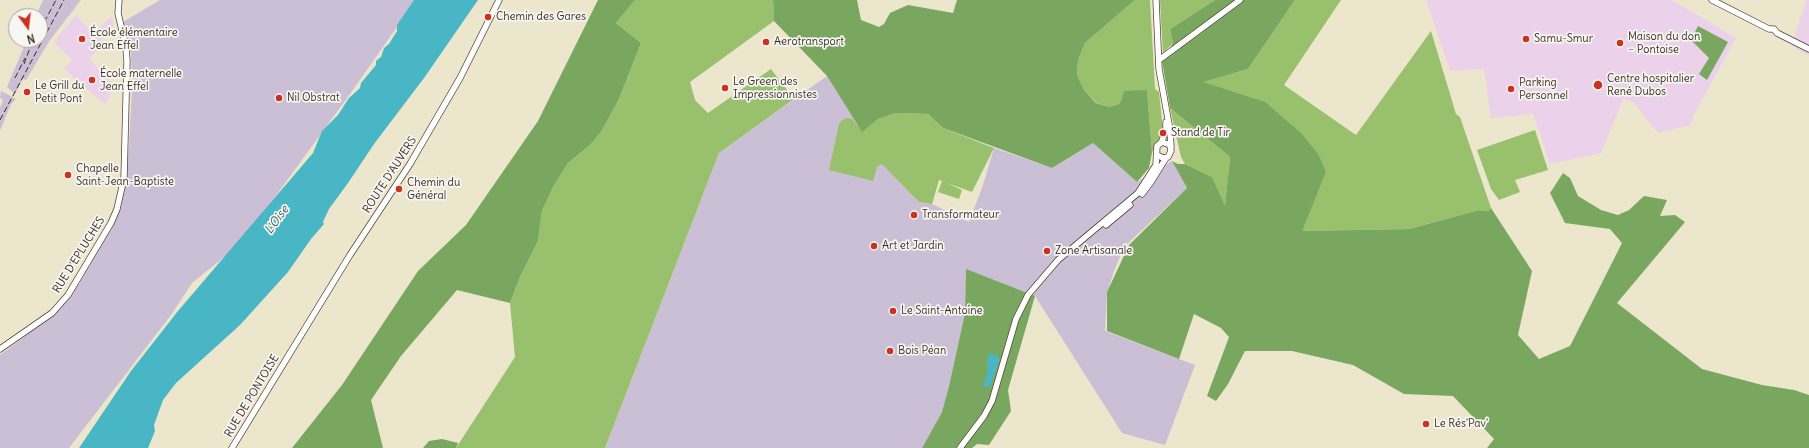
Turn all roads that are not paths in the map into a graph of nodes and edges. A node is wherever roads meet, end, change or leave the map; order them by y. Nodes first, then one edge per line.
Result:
1 (119, 0) edge
2 (499, 0) edge
3 (1156, 0) edge
4 (1240, 0) edge
5 (1712, 0) edge
6 (1809, 49) edge
7 (1159, 60) junction
8 (1166, 114) junction
9 (1161, 143) junction
10 (1171, 147) junction
11 (1158, 155) junction
12 (1166, 158) junction
13 (1025, 304) junction
14 (0, 349) edge
15 (289, 355) joint
16 (232, 448) edge
17 (960, 448) edge

1 - 14 main road, RUE D'EPLUCHES
2 - 15 main road, ROUTE D'AUVERS
3 - 7 main road
4 - 7 main road
5 - 6 main road
7 - 8 main road
8 - 9 main road
8 - 10 main road
9 - 10 main road
9 - 11 main road
10 - 12 main road
11 - 12 main road
11 - 13 main road
12 - 13 main road
13 - 17 main road
15 - 16 main road, RUE DE PONTOISE

